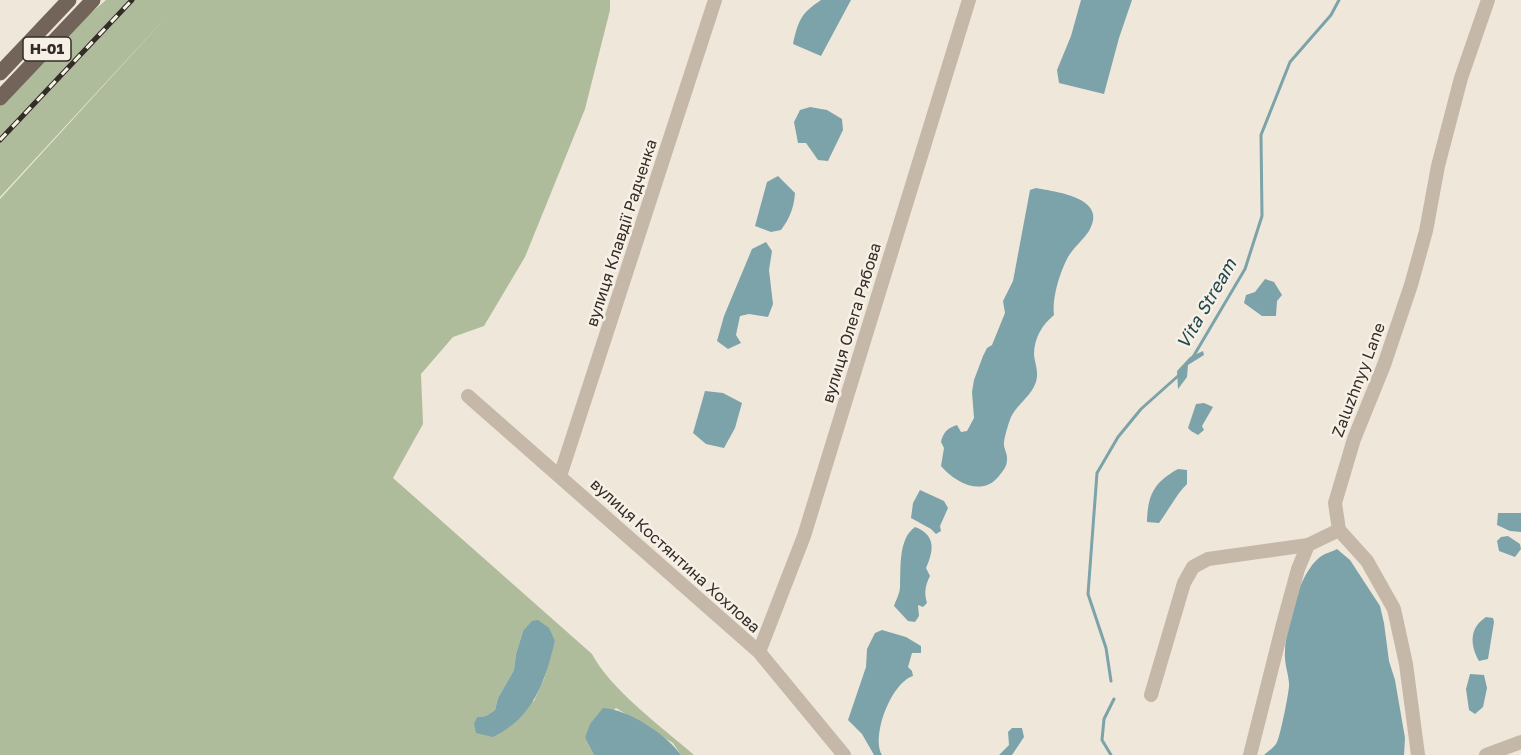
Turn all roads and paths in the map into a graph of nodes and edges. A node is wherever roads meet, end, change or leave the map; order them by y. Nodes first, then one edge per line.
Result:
1 (69, 0) edge
2 (93, 0) edge
3 (715, 0) edge
4 (969, 0) edge
5 (1488, 0) edge
6 (0, 73) edge
7 (0, 98) edge
8 (468, 396) dead end
9 (560, 476) junction
10 (1339, 530) junction
11 (1308, 544) junction
12 (759, 652) junction
13 (1151, 695) dead end
14 (1521, 742) edge
15 (844, 755) edge
16 (1251, 755) edge
17 (1418, 755) edge
18 (1486, 755) edge

1 - 6 main road, Н-01
2 - 7 main road, Н-01
3 - 9 street, вулиця Клавдії Радченка
4 - 12 street, вулиця Олега Рябова
5 - 10 street, Zaluzhnyy Lane
8 - 9 street, вулиця Костянтина Хохлова
9 - 12 street, вулиця Костянтина Хохлова
10 - 11 street
10 - 17 street
11 - 13 street
11 - 16 street
12 - 15 street, вулиця Костянтина Хохлова
14 - 18 street

